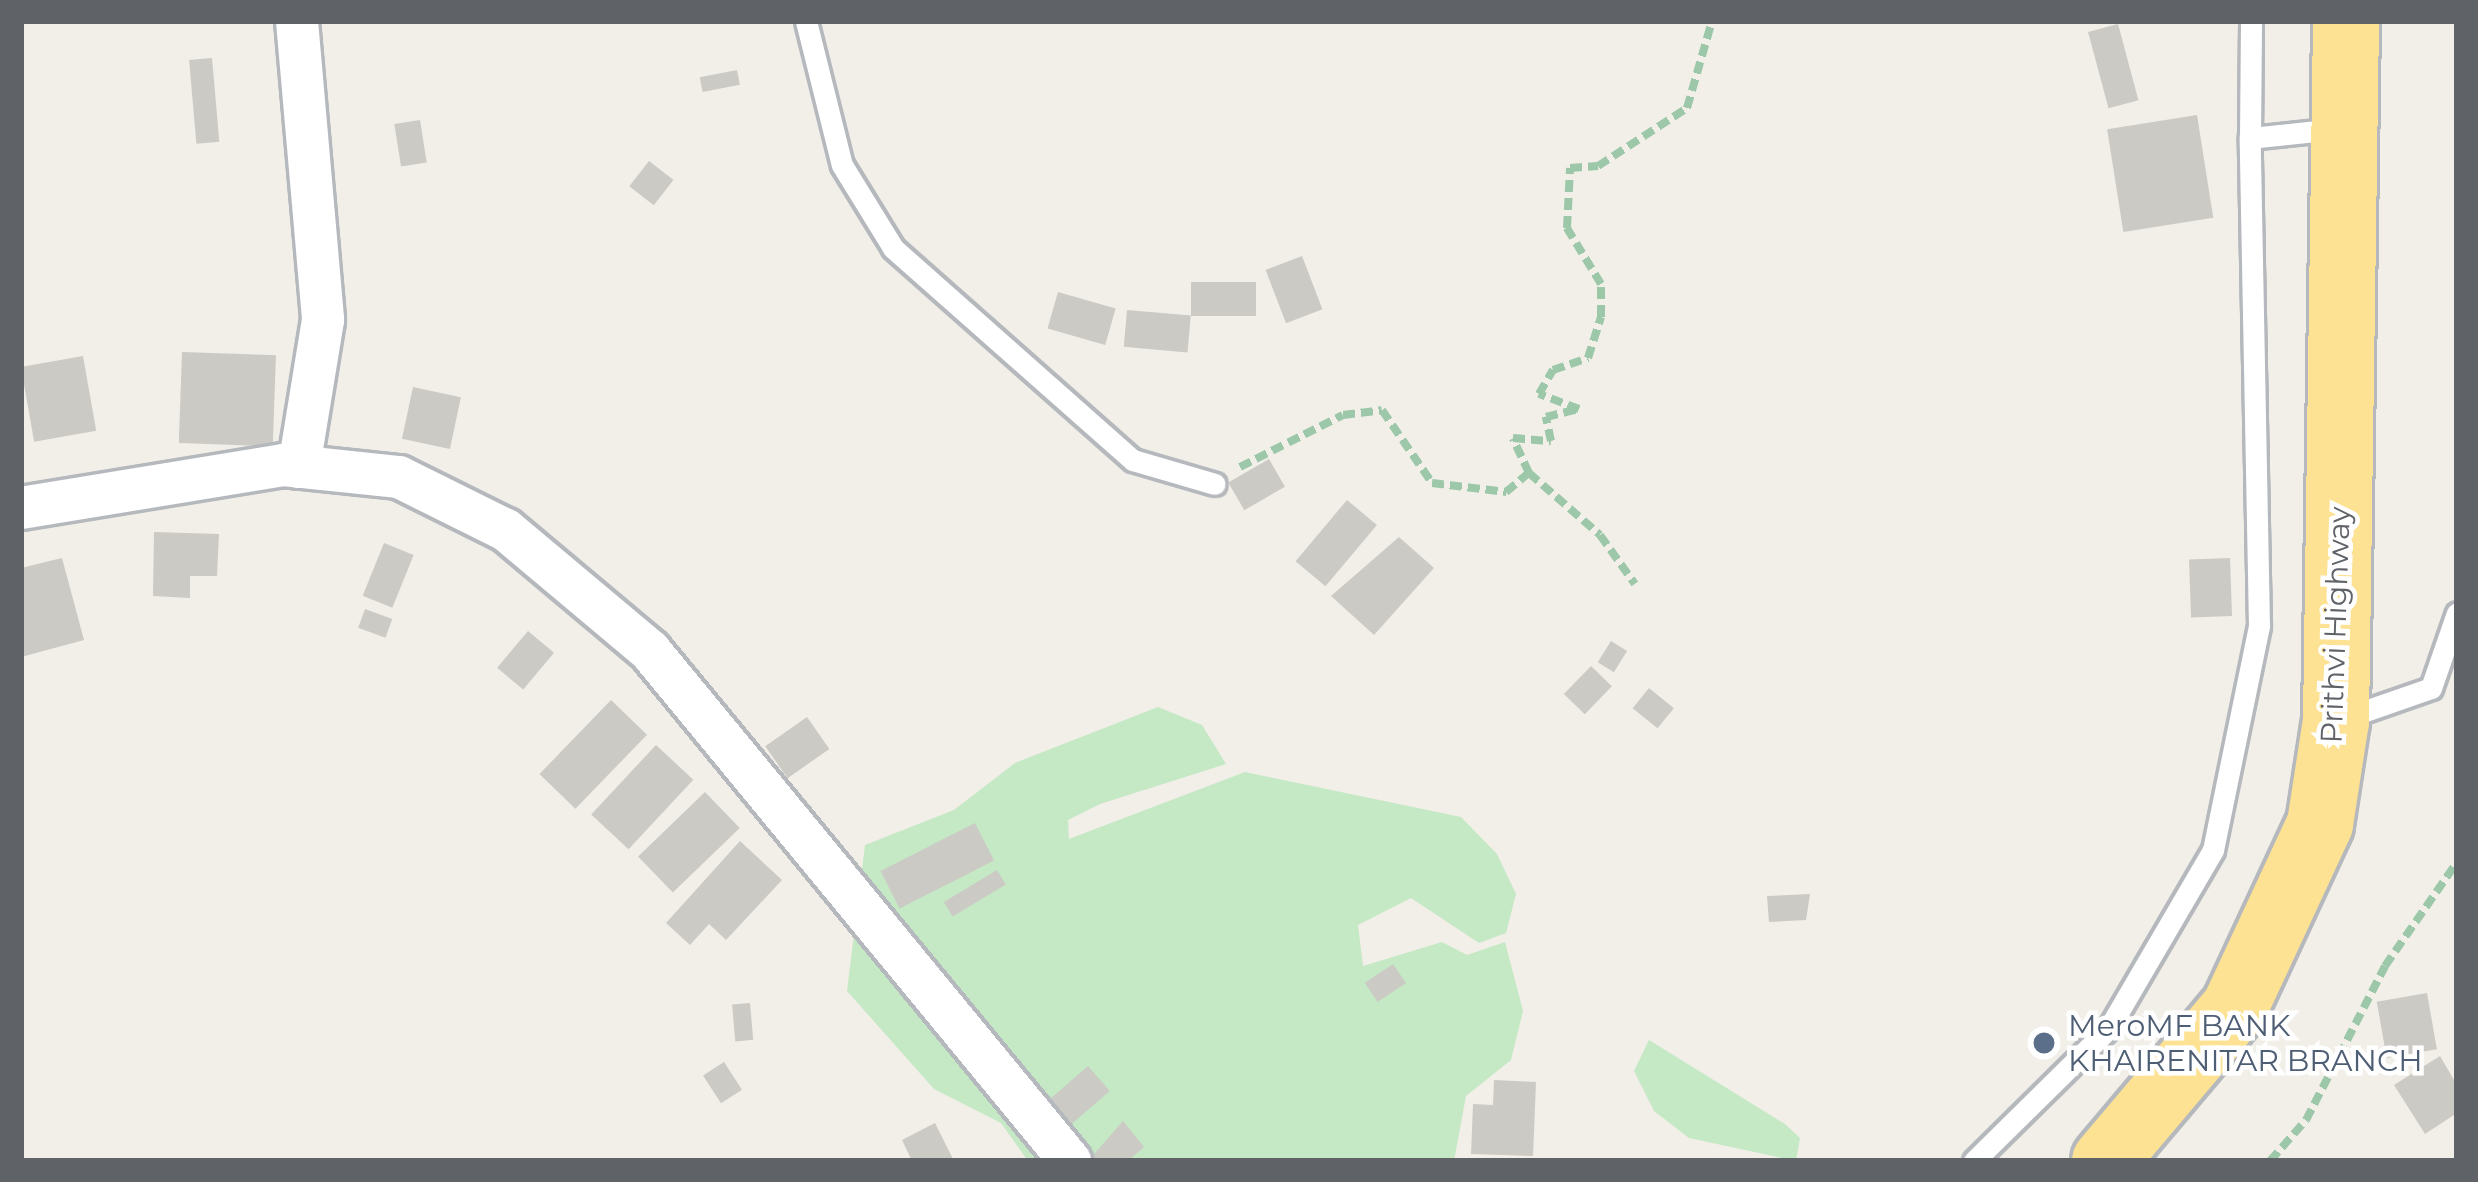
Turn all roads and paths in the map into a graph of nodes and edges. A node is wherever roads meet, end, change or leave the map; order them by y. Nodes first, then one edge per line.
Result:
1 (297, 21) edge
2 (806, 21) edge
3 (1712, 21) edge
4 (2251, 21) edge
5 (2346, 21) edge
6 (2346, 129) junction
7 (2250, 138) junction
8 (1274, 447) dead end
9 (298, 467) junction
10 (1529, 472) junction
11 (1215, 484) dead end
12 (21, 508) edge
13 (1635, 584) dead end
14 (2457, 613) edge
15 (2336, 721) junction
16 (2457, 862) edge
17 (1070, 1161) edge
18 (1974, 1161) edge
19 (2105, 1161) edge
20 (2270, 1161) edge

1 - 9 street
2 - 11 lane
3 - 10 path
4 - 7 lane
5 - 6 highway, Prithvi Highway
6 - 7 lane
6 - 15 highway, Prithvi Highway
7 - 18 lane
8 - 10 path
9 - 12 street
9 - 17 street
10 - 13 path
14 - 15 lane
15 - 19 highway, Prithvi Highway
16 - 20 path

